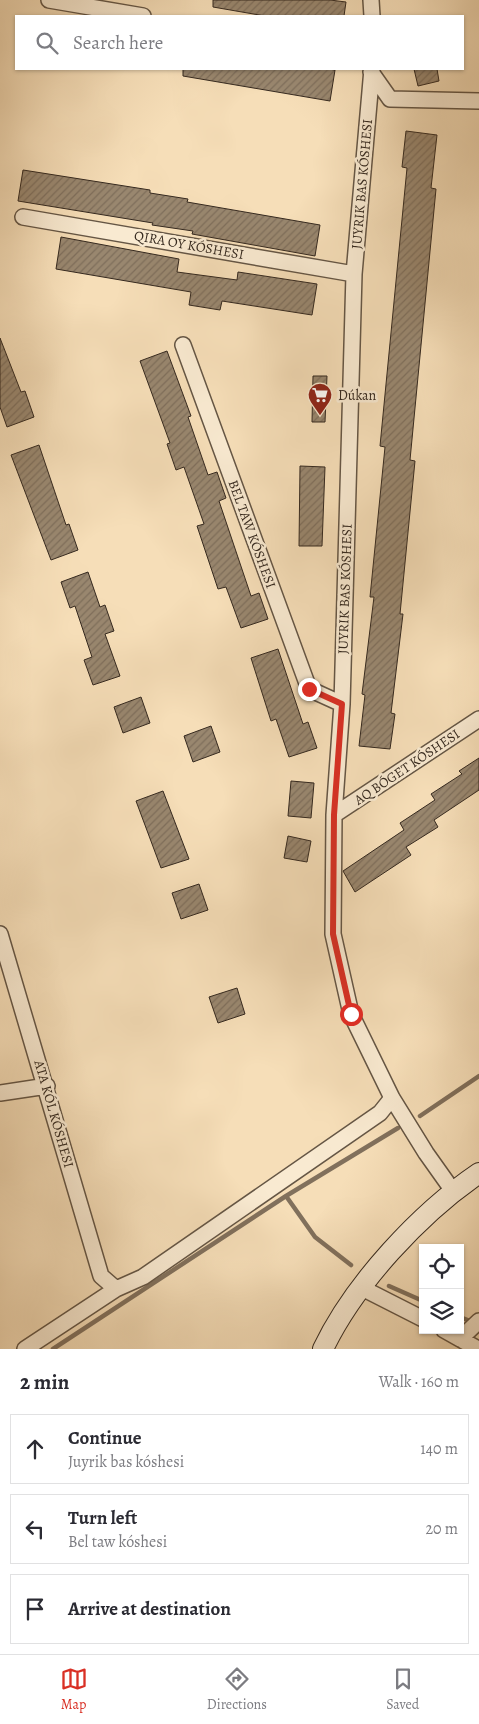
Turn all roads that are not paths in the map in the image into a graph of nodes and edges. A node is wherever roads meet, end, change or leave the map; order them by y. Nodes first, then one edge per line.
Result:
1 (49, 0) edge
2 (371, 0) edge
3 (137, 15) edge
4 (372, 15) edge
5 (371, 71) edge
6 (479, 101) edge
7 (23, 217) dead end
8 (354, 274) junction
9 (183, 345) dead end
10 (342, 704) junction
11 (479, 719) edge
12 (334, 815) junction
13 (0, 934) edge
14 (46, 1086) junction
15 (0, 1093) edge
16 (392, 1098) junction
17 (479, 1174) edge
18 (453, 1191) junction
19 (362, 1288) junction
20 (116, 1289) junction
21 (419, 1317) edge
22 (479, 1321) edge
23 (451, 1334) edge
24 (460, 1339) junction
25 (25, 1349) edge
26 (323, 1349) edge
27 (478, 1349) edge

1 - 3 street
2 - 4 street
5 - 6 street
5 - 8 street, JUYRIK BAS KÓSHESI
7 - 8 street
8 - 10 street, JUYRIK BAS KÓSHESI
9 - 10 street, BEL TAW KÓSHESI
10 - 12 street, JUYRIK BAS KÓSHESI
11 - 12 street, AQ BÓGET KÓSHESI
12 - 16 street, JUYRIK BAS KÓSHESI
13 - 14 street, ATA KÓL KÓSHESI
14 - 15 street
14 - 20 street, ATA KÓL KÓSHESI
16 - 18 street, JUYRIK BAS KÓSHESI
16 - 20 street
17 - 18 main road
18 - 19 main road
19 - 21 street
19 - 26 main road
20 - 25 street
22 - 24 street
23 - 24 street
24 - 27 street

